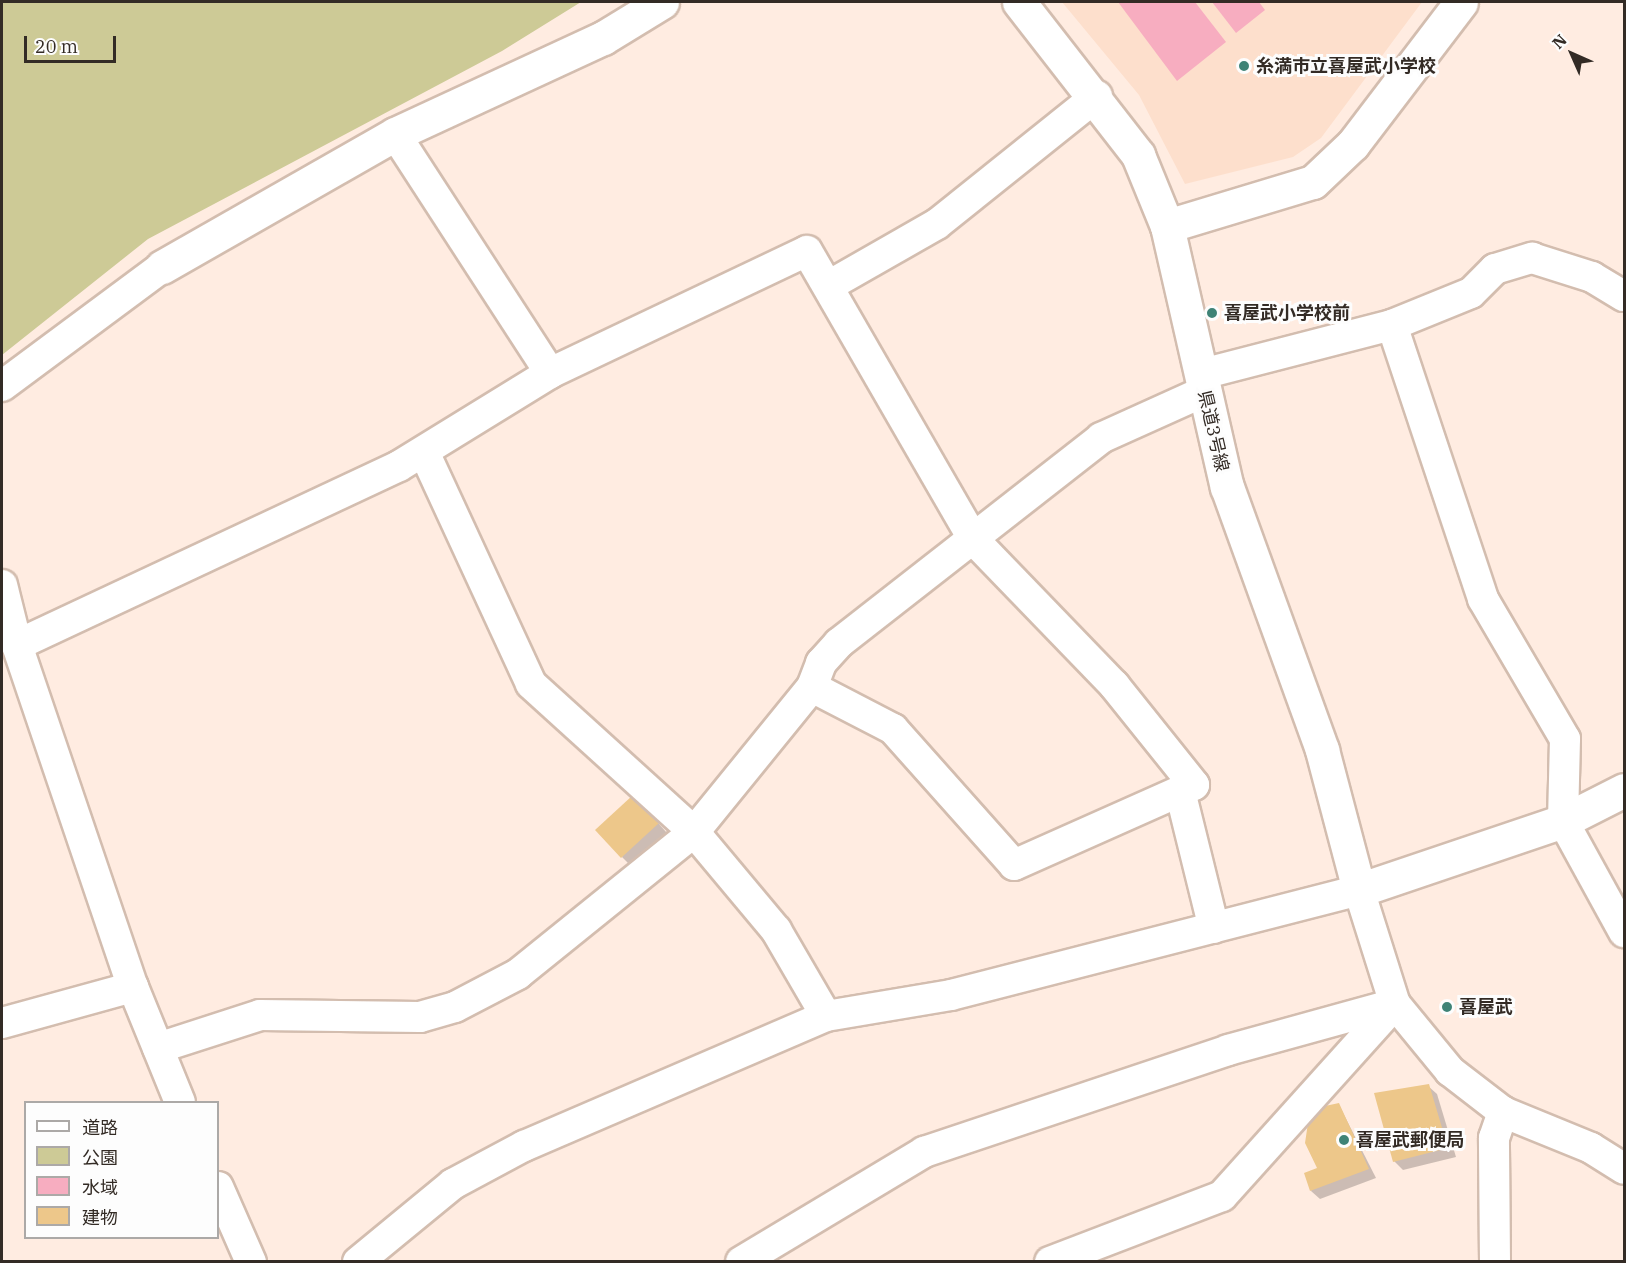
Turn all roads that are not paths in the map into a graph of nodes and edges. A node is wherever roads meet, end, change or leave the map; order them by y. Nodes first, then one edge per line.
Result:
1 (662, 2) edge
2 (1019, 2) edge
3 (1461, 2) edge
4 (1097, 96) junction
5 (395, 134) junction
6 (1167, 226) junction
7 (162, 267) joint
8 (830, 285) junction
9 (1624, 296) edge
10 (1392, 325) junction
11 (550, 373) junction
12 (1202, 383) junction
13 (2, 386) edge
14 (424, 452) junction
15 (974, 540) junction
16 (2, 585) edge
17 (17, 645) junction
18 (812, 687) junction
19 (1624, 790) edge
20 (1180, 791) junction
21 (1563, 821) junction
22 (694, 832) junction
23 (1359, 890) junction
24 (1214, 928) junction
25 (1624, 932) edge
26 (133, 987) junction
27 (1395, 1004) junction
28 (826, 1017) junction
29 (2, 1023) edge
30 (158, 1048) junction
31 (180, 1101) edge
32 (1503, 1112) junction
33 (1624, 1169) edge
34 (219, 1189) edge
35 (250, 1262) edge
36 (358, 1262) edge
37 (741, 1262) edge
38 (1050, 1262) edge
39 (1495, 1262) edge

1 - 5 street
2 - 4 street, 県道3号線
3 - 6 street
4 - 6 street, 県道3号線
4 - 8 street
5 - 7 street
5 - 11 street
6 - 12 street, 県道3号線
7 - 13 street
8 - 11 street
8 - 15 street
9 - 10 street
10 - 12 street
10 - 21 street
11 - 14 street
12 - 15 street
12 - 23 street, 県道3号線
14 - 17 street
14 - 22 street
15 - 18 street
15 - 20 street
16 - 17 street
17 - 26 street
18 - 20 street
18 - 22 street
19 - 21 street
20 - 24 street
21 - 23 street
21 - 25 street
22 - 28 street
22 - 30 street
23 - 24 street
23 - 27 street
24 - 28 street
26 - 29 street
26 - 30 street
27 - 32 street
27 - 37 street
27 - 38 street
28 - 36 street
30 - 31 street
32 - 33 street
32 - 39 street
34 - 35 street

